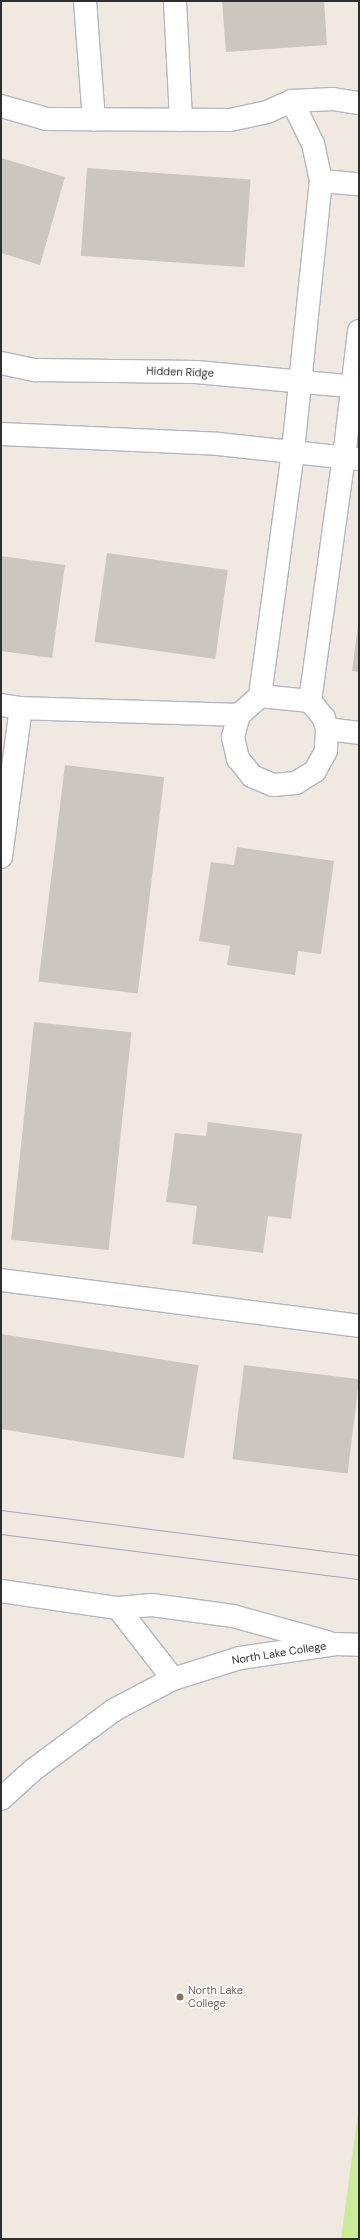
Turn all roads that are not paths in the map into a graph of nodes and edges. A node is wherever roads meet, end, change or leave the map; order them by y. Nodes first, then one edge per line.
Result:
1 (85, 1) edge
2 (174, 1) edge
3 (292, 101) junction
4 (359, 103) edge
5 (1, 106) edge
6 (94, 120) junction
7 (181, 120) junction
8 (321, 181) junction
9 (359, 184) edge
10 (359, 332) edge
11 (1, 363) edge
12 (300, 381) junction
13 (356, 386) edge
14 (1, 434) edge
15 (293, 451) junction
16 (352, 458) edge
17 (260, 696) junction
18 (310, 701) junction
19 (11, 706) edge
20 (239, 715) junction
21 (327, 729) junction
22 (359, 733) edge
23 (1, 857) edge
24 (1, 1280) edge
25 (359, 1326) edge
26 (1, 1591) edge
27 (118, 1608) junction
28 (336, 1644) junction
29 (359, 1645) edge
30 (173, 1679) junction
31 (1, 1799) edge

1 - 6 street
2 - 7 street
3 - 4 street
3 - 7 street
3 - 8 street
5 - 6 street
6 - 7 street
8 - 9 street
8 - 12 street
10 - 13 street
11 - 12 street, Hidden Ridge
12 - 13 street, Hidden Ridge
12 - 15 street
13 - 16 street
14 - 15 street
15 - 16 street
15 - 17 street
16 - 18 street
17 - 18 street
17 - 20 street
18 - 21 street
19 - 20 street
19 - 23 street
20 - 21 street
21 - 22 street
24 - 25 street
26 - 27 street
27 - 28 street
27 - 30 street
28 - 29 street, North Lake College
28 - 30 street, North Lake College
30 - 31 street, North Lake College

